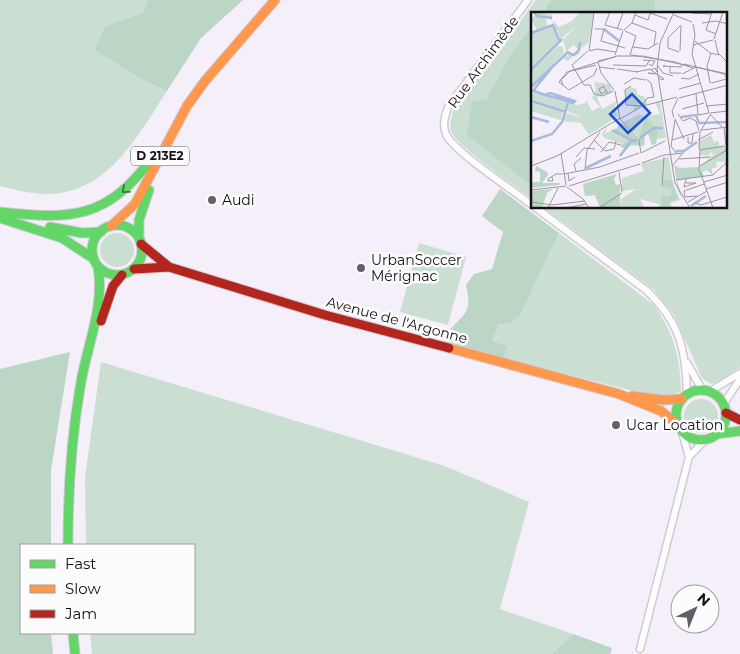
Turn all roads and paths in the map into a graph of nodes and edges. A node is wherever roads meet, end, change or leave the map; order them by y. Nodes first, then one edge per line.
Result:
1 (275, 0) edge
2 (528, 0) edge
3 (221, 64) junction
4 (205, 81) junction
5 (531, 204) edge
6 (537, 209) edge
7 (0, 215) edge
8 (111, 226) junction
9 (101, 232) junction
10 (140, 240) junction
11 (96, 263) junction
12 (169, 267) junction
13 (134, 269) junction
14 (122, 275) junction
15 (686, 362) junction
16 (740, 373) edge
17 (740, 379) edge
18 (706, 391) junction
19 (619, 394) junction
20 (684, 397) junction
21 (724, 409) junction
22 (77, 414) junction
23 (740, 420) edge
24 (680, 428) junction
25 (740, 431) edge
26 (717, 434) junction
27 (704, 440) junction
28 (689, 458) junction
29 (68, 544) edge
30 (74, 634) edge
31 (640, 649) dead end
32 (75, 654) edge

1 - 3 main road, D 213E2
2 - 5 street, Rue Archimède
3 - 4 main road, D 213E2
3 - 10 main road, D 213E2
4 -> 7 main road
4 - 8 main road, D 213E2
6 - 15 street
7 - 9 main road
7 - 11 main road
8 - 9 main road
8 - 10 main road
9 - 11 main road
10 - 12 main road
10 - 13 main road
11 - 14 main road
11 - 22 main road
12 - 13 main road
12 - 19 main road, Avenue de l'Argonne
13 - 14 main road
14 - 22 main road
15 - 18 street
15 - 20 street
16 - 18 street
17 - 21 street
18 - 20 main road
18 - 21 main road
19 - 20 main road, Avenue de l'Argonne
19 - 24 main road, Avenue de l'Argonne
20 - 24 main road
21 - 23 main road
21 - 26 main road
22 - 29 main road
24 - 27 main road
24 - 28 street
25 - 26 main road
26 - 27 main road
27 - 28 street
28 - 31 street
30 - 32 main road

